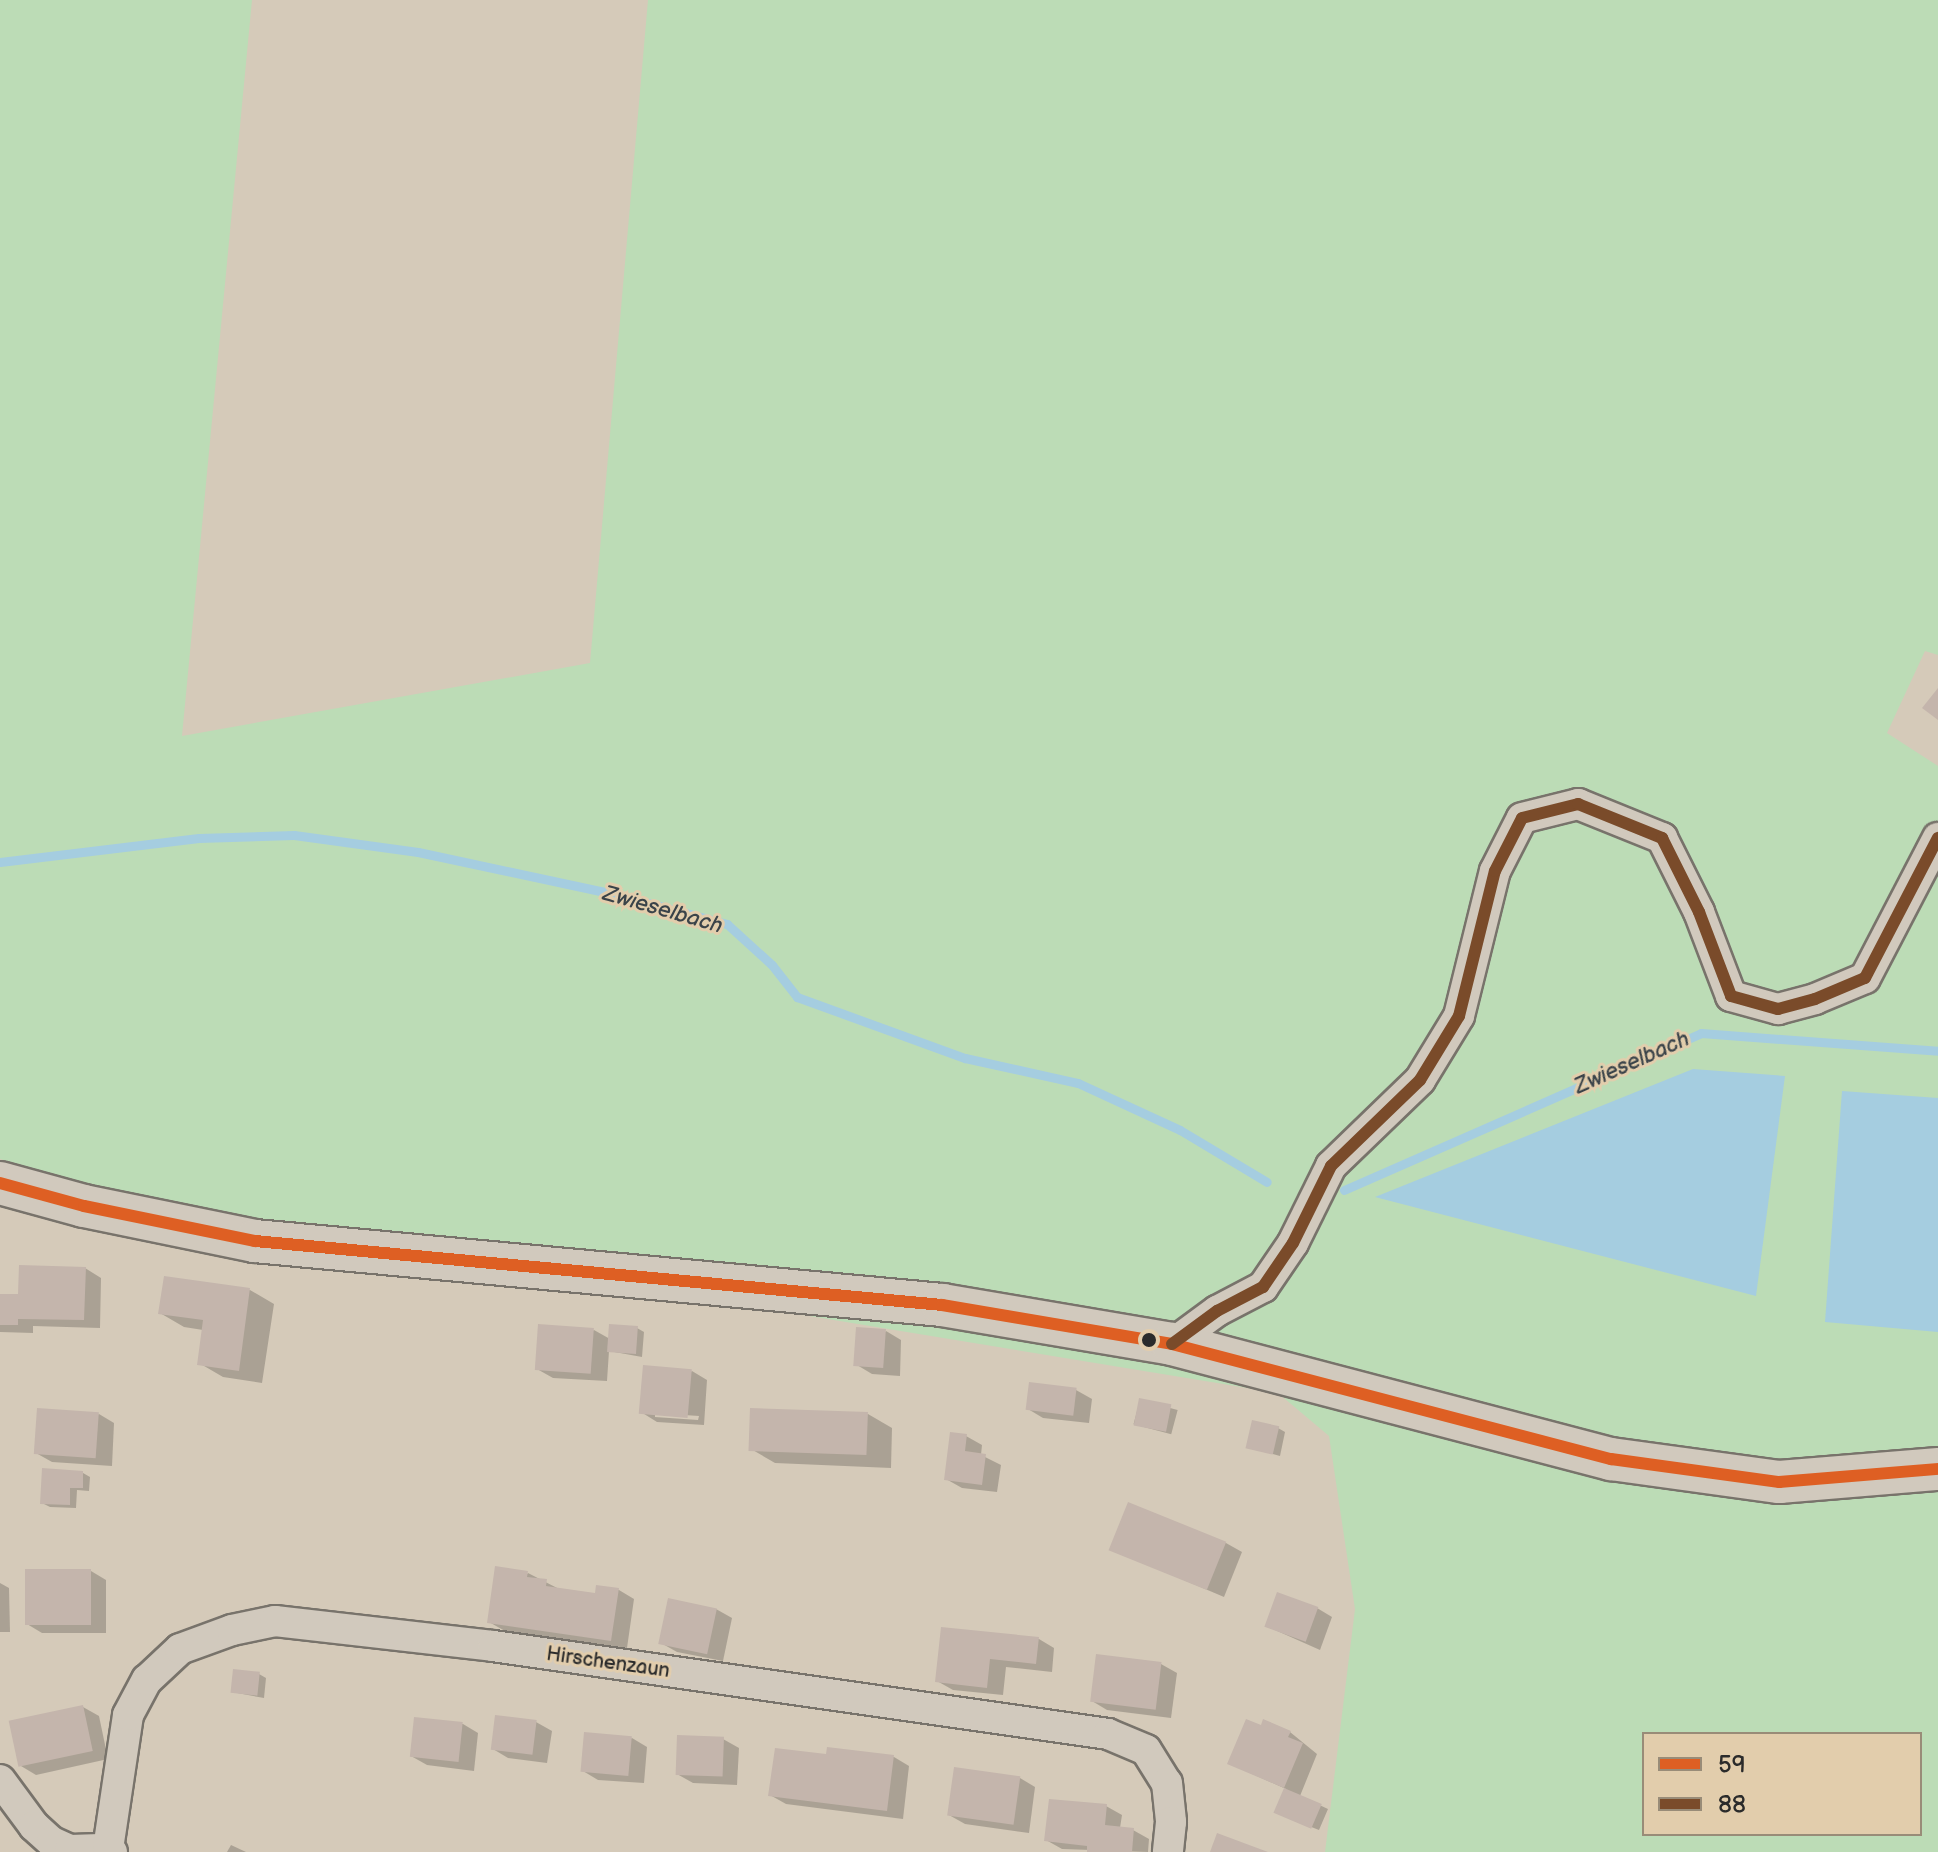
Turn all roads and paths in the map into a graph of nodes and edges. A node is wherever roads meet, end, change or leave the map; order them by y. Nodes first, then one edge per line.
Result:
1 (1938, 838) edge
2 (0, 1183) edge
3 (1172, 1344) junction
4 (1938, 1469) edge
5 (0, 1780) edge
6 (110, 1850) edge
7 (1168, 1852) edge

1 - 3 street
2 - 3 street
3 - 4 street
5 - 6 street
6 - 7 street, Hirschenzaun

